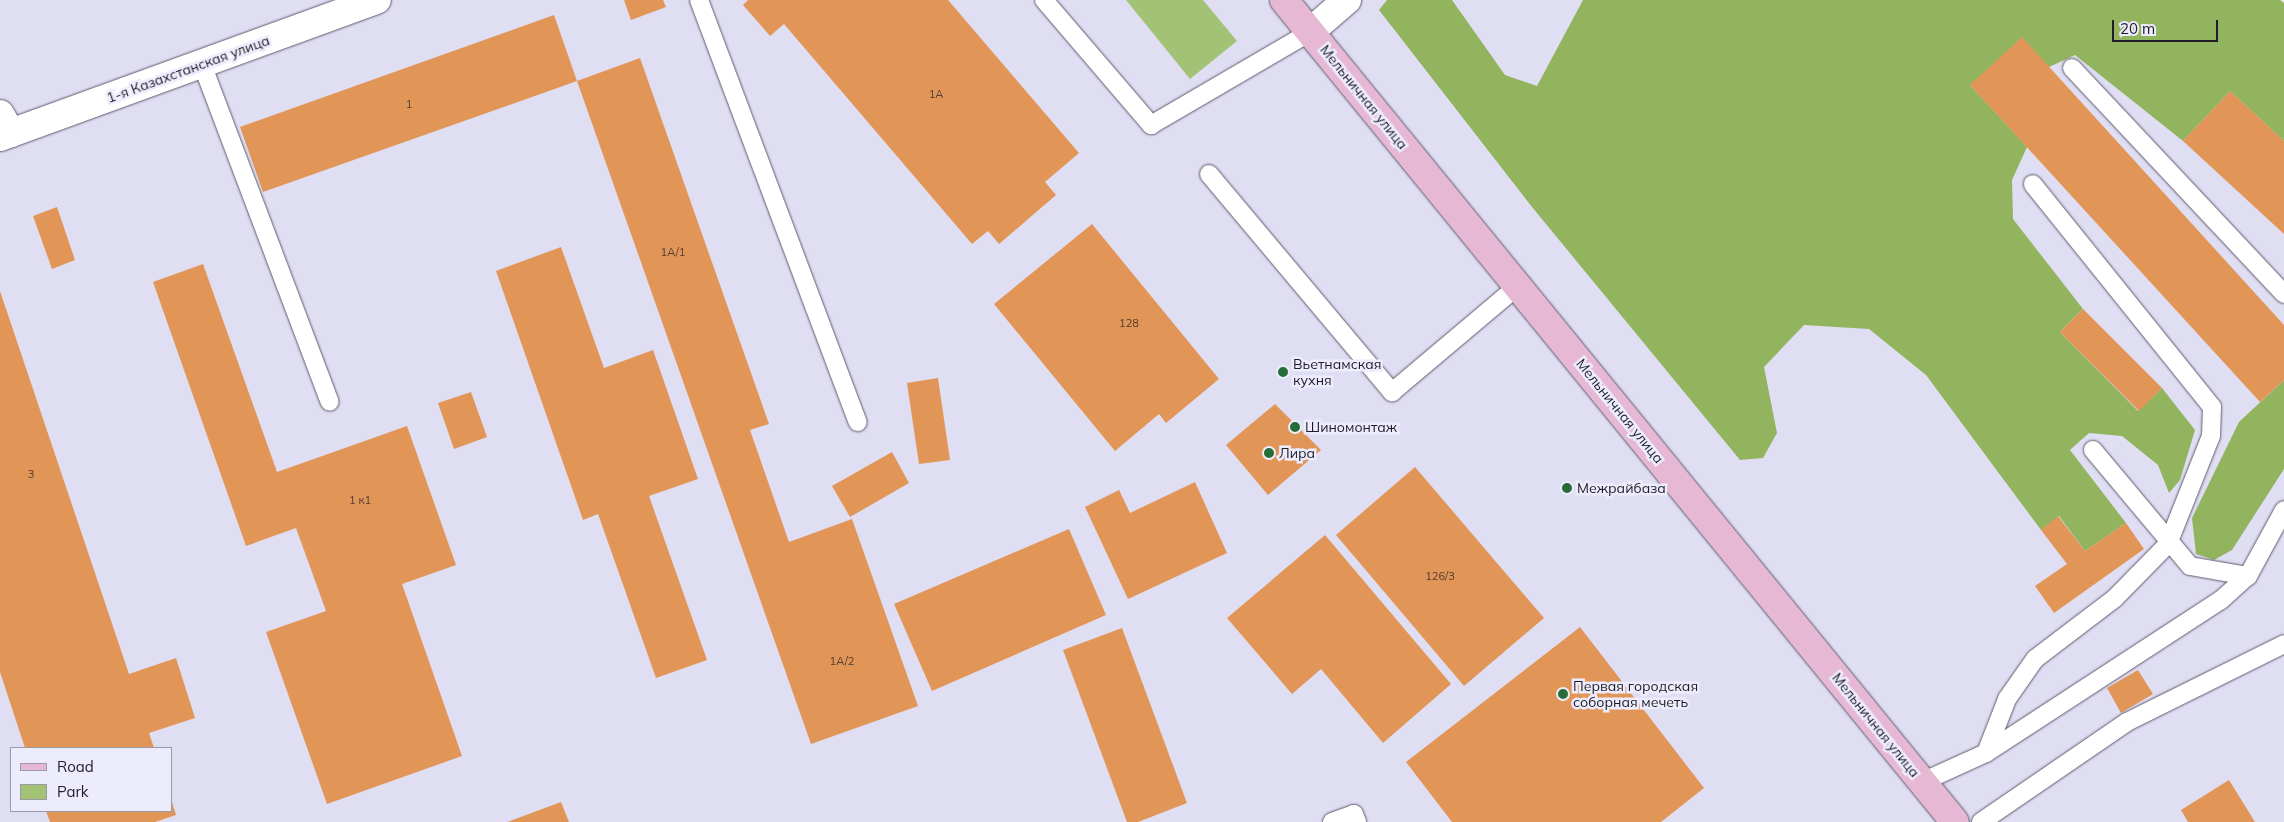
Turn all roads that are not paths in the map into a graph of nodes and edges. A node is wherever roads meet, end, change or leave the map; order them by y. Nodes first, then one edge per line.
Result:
1 (377, 0) edge
2 (699, 0) edge
3 (1044, 0) edge
4 (1284, 0) edge
5 (1347, 0) edge
6 (341, 6) edge
7 (1310, 32) junction
8 (202, 64) junction
9 (2072, 68) dead end
10 (4, 128) edge
11 (1209, 174) dead end
12 (2033, 184) dead end
13 (1518, 286) junction
14 (2284, 294) edge
15 (330, 402) dead end
16 (858, 422) dead end
17 (2093, 450) dead end
18 (2284, 510) edge
19 (2168, 544) junction
20 (2248, 576) junction
21 (2284, 644) edge
22 (1986, 753) junction
23 (1922, 782) junction
24 (1332, 822) edge
25 (1357, 822) edge
26 (1955, 822) edge
27 (1981, 822) edge

1 - 6 street, 1-я Казахстанская улица
2 - 16 lane
3 - 7 lane
4 - 7 main road, Мельничная улица
5 - 7 street
6 - 8 street, 1-я Казахстанская улица
7 - 13 main road, Мельничная улица
8 - 10 street, 1-я Казахстанская улица
8 - 15 lane
9 - 14 lane
11 - 13 lane
12 - 19 lane
13 - 23 main road, Мельничная улица
17 - 19 lane
18 - 20 lane
19 - 20 lane
19 - 22 lane
20 - 22 lane
21 - 27 lane
22 - 23 lane
23 - 26 main road, Мельничная улица
24 - 25 lane

